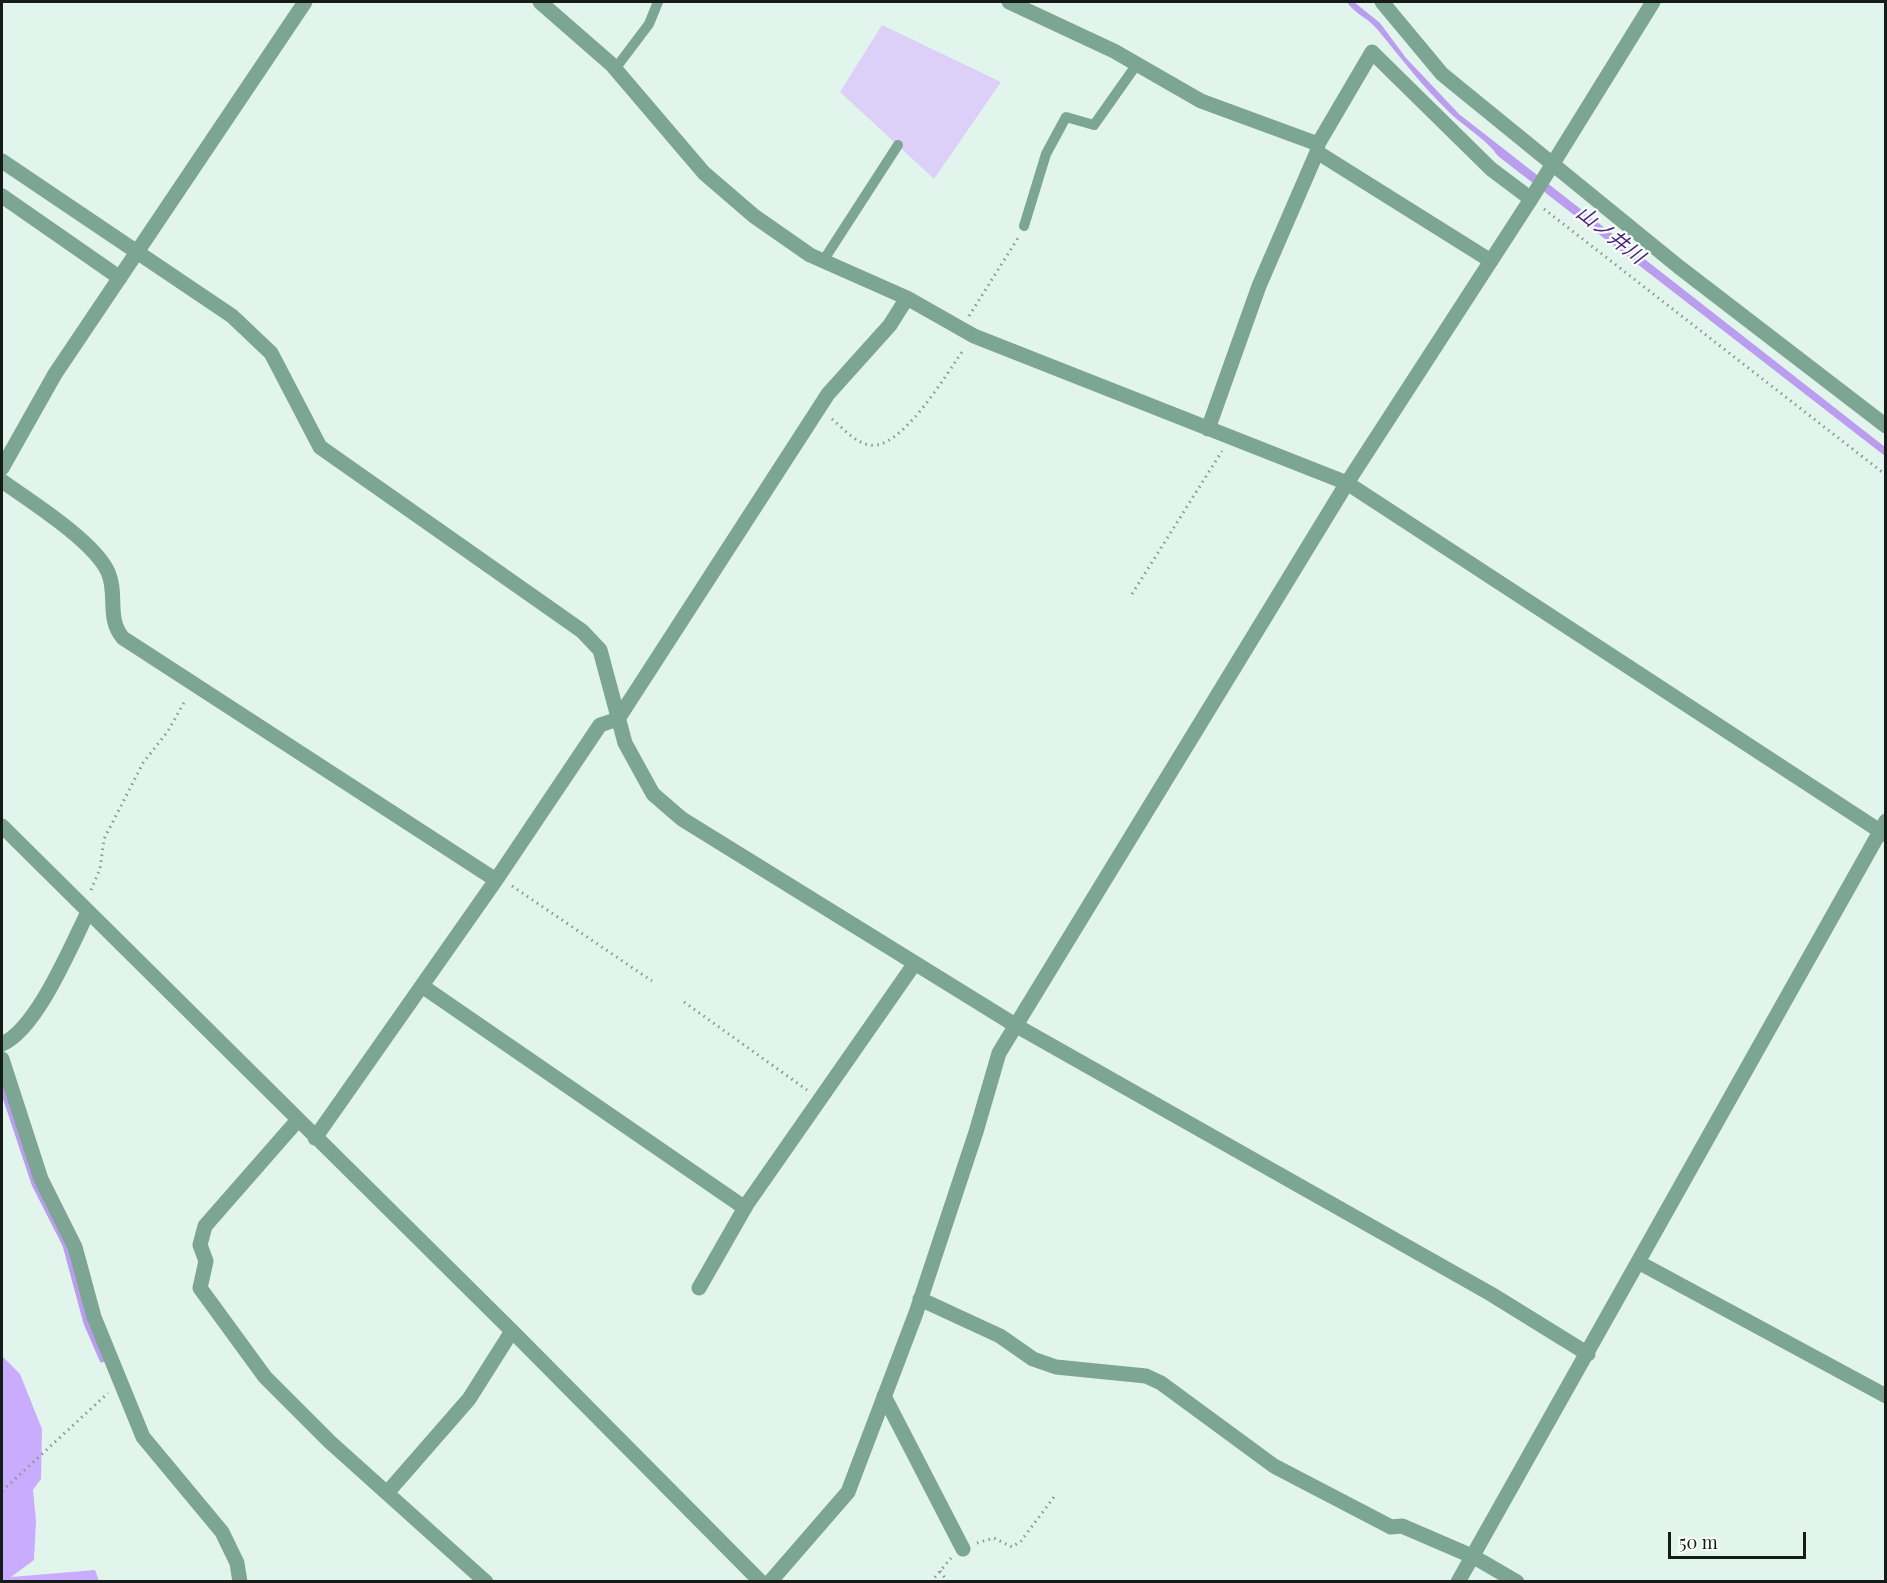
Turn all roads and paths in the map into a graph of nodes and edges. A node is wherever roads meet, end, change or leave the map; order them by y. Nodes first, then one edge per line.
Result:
1 (305, 2) edge
2 (540, 2) edge
3 (658, 2) edge
4 (1009, 2) edge
5 (1382, 2) edge
6 (1653, 2) edge
7 (1137, 64) junction
8 (615, 69) junction
9 (898, 145) dead end
10 (1317, 148) junction
11 (2, 160) edge
12 (1552, 164) junction
13 (2, 196) edge
14 (1531, 199) junction
15 (1024, 226) joint
16 (137, 253) junction
17 (823, 261) junction
18 (1491, 261) junction
19 (120, 278) junction
20 (907, 298) junction
21 (968, 332) junction
22 (819, 409) junction
23 (1886, 426) edge
24 (1208, 429) junction
25 (1230, 438) junction
26 (2, 468) edge
27 (1886, 475) edge
28 (2, 481) edge
29 (1347, 483) junction
30 (1132, 594) dead end
31 (194, 684) junction
32 (618, 719) junction
33 (2, 826) edge
34 (1884, 829) edge
35 (497, 878) junction
36 (86, 910) junction
37 (915, 963) junction
38 (652, 981) dead end
39 (422, 986) junction
40 (684, 1002) dead end
41 (1015, 1025) junction
42 (2, 1044) edge
43 (2, 1059) edge
44 (820, 1100) junction
45 (297, 1121) junction
46 (315, 1138) junction
47 (745, 1208) junction
48 (1638, 1262) junction
49 (699, 1288) dead end
50 (920, 1299) junction
51 (512, 1330) junction
52 (1588, 1354) junction
53 (121, 1382) junction
54 (884, 1396) junction
55 (1886, 1396) edge
56 (2, 1491) edge
57 (387, 1493) junction
58 (1054, 1497) dead end
59 (963, 1549) junction
60 (1474, 1557) junction
61 (939, 1570) junction
62 (240, 1581) edge
63 (486, 1581) edge
64 (760, 1581) edge
65 (770, 1581) edge
66 (931, 1581) edge
67 (948, 1581) edge
68 (1458, 1581) edge
69 (1517, 1581) edge

1 - 16 street
2 - 8 street
3 - 8 lane
4 - 7 street
5 - 12 street
6 - 12 street
7 - 10 street
7 - 15 lane
8 - 17 street
9 - 17 lane
10 - 14 street
10 - 18 street
10 - 24 street
11 - 16 street
12 - 14 street
12 - 23 street
13 - 19 street
14 - 18 street
14 - 27 path
15 - 21 path
16 - 19 street
16 - 32 street
17 - 20 street
18 - 29 street
19 - 26 street
20 - 21 street
20 - 22 street
21 - 22 path
21 - 24 street
22 - 32 street
24 - 25 street
25 - 29 street
25 - 30 path
28 - 31 street
29 - 34 street
29 - 41 street
31 - 35 street
31 - 36 path
32 - 35 street
32 - 37 street
33 - 36 street
34 - 48 street
35 - 38 path
35 - 39 street
36 - 42 street
36 - 45 street
37 - 41 street
37 - 44 street
39 - 46 street
39 - 47 street
40 - 44 path
41 - 50 street
41 - 52 street
43 - 53 street
44 - 47 street
45 - 46 street
45 - 57 street
46 - 51 street
47 - 49 street
48 - 52 street
48 - 55 street
50 - 54 street
50 - 60 street
51 - 57 street
51 - 64 street
52 - 60 street
53 - 56 path
53 - 62 street
54 - 59 street
54 - 65 street
57 - 63 street
58 - 59 path
59 - 61 path
60 - 68 street
60 - 69 street
61 - 66 path
61 - 67 path

